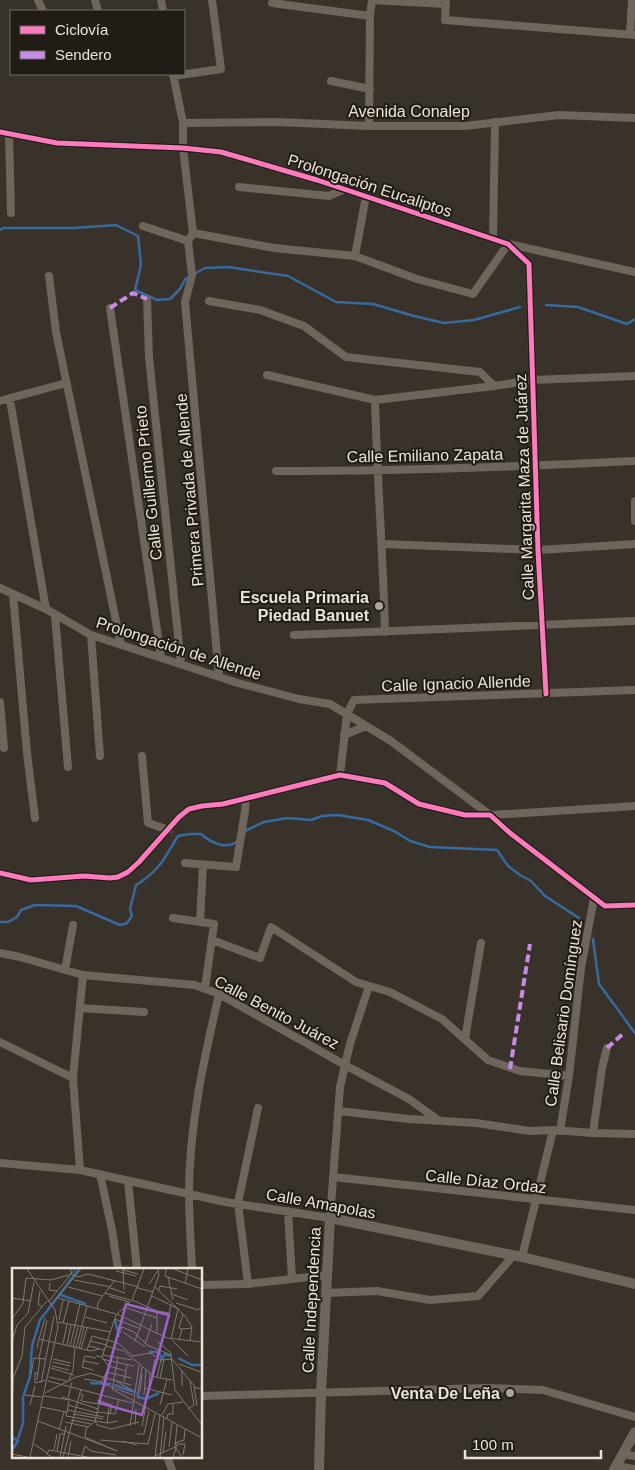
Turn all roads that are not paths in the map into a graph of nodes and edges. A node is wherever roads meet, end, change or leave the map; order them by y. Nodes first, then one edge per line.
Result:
1 (212, 0) edge
2 (372, 0) edge
3 (632, 0) edge
4 (283, 2) edge
5 (446, 2) edge
6 (272, 3) dead end
7 (370, 16) junction
8 (632, 34) edge
9 (185, 73) edge
10 (173, 75) edge
11 (331, 81) dead end
12 (370, 89) junction
13 (635, 118) edge
14 (495, 122) junction
15 (183, 123) junction
16 (369, 126) junction
17 (0, 132) edge
18 (9, 134) junction
19 (183, 148) junction
20 (240, 187) dead end
21 (345, 189) junction
22 (366, 196) junction
23 (11, 213) dead end
24 (143, 226) dead end
25 (193, 233) junction
26 (493, 239) junction
27 (188, 241) junction
28 (508, 244) junction
29 (355, 256) junction
30 (635, 272) edge
31 (48, 276) dead end
32 (146, 299) dead end
33 (209, 301) dead end
34 (110, 308) dead end
35 (530, 309) joint
36 (266, 375) dead end
37 (635, 376) edge
38 (533, 380) junction
39 (66, 383) junction
40 (494, 386) junction
41 (10, 400) junction
42 (375, 400) junction
43 (0, 401) edge
44 (635, 461) edge
45 (535, 466) junction
46 (276, 471) dead end
47 (377, 471) junction
48 (635, 501) edge
49 (635, 521) edge
50 (383, 544) junction
51 (635, 544) edge
52 (538, 550) junction
53 (0, 588) edge
54 (13, 594) junction
55 (46, 609) junction
56 (55, 616) junction
57 (635, 621) edge
58 (542, 624) junction
59 (385, 632) junction
60 (92, 635) junction
61 (294, 635) dead end
62 (121, 645) junction
63 (161, 657) junction
64 (181, 664) junction
65 (219, 676) junction
66 (635, 690) edge
67 (546, 694) junction
68 (0, 702) edge
69 (347, 714) junction
70 (366, 726) junction
71 (344, 735) junction
72 (4, 748) dead end
73 (100, 756) dead end
74 (142, 756) dead end
75 (68, 767) dead end
76 (340, 776) junction
77 (246, 798) junction
78 (635, 806) edge
79 (490, 815) junction
80 (35, 818) dead end
81 (169, 830) junction
82 (185, 863) dead end
83 (203, 865) junction
84 (0, 873) edge
85 (594, 898) junction
86 (635, 905) edge
87 (173, 918) dead end
88 (200, 922) junction
89 (73, 925) dead end
90 (212, 940) junction
91 (481, 943) dead end
92 (0, 953) edge
93 (65, 970) junction
94 (83, 975) junction
95 (369, 986) junction
96 (205, 988) junction
97 (220, 994) junction
98 (80, 1008) junction
99 (144, 1012) dead end
100 (465, 1039) junction
101 (0, 1042) edge
102 (607, 1048) dead end
103 (345, 1065) junction
104 (569, 1076) junction
105 (73, 1078) junction
106 (258, 1108) dead end
107 (339, 1110) junction
108 (438, 1120) junction
109 (556, 1131) junction
110 (593, 1132) junction
111 (635, 1134) edge
112 (0, 1163) edge
113 (80, 1170) junction
114 (100, 1174) junction
115 (333, 1177) junction
116 (128, 1181) junction
117 (189, 1193) junction
118 (536, 1201) junction
119 (238, 1204) junction
120 (635, 1210) edge
121 (288, 1211) junction
122 (330, 1218) junction
123 (518, 1256) junction
124 (118, 1268) edge
125 (137, 1268) edge
126 (192, 1268) edge
127 (327, 1275) junction
128 (292, 1279) junction
129 (248, 1284) junction
130 (635, 1284) edge
131 (202, 1285) edge
132 (326, 1293) junction
133 (321, 1393) junction
134 (202, 1396) edge
135 (635, 1417) edge
136 (635, 1432) edge
137 (622, 1454) junction
138 (635, 1456) edge
139 (168, 1458) edge
140 (615, 1468) edge
141 (635, 1469) edge
142 (172, 1470) edge
143 (319, 1470) edge

1 - 9 street
2 - 5 street
2 - 7 street
3 - 8 street
4 - 6 street
4 - 7 street
5 - 8 street
7 - 12 street
10 - 15 street
11 - 12 street
12 - 16 street
13 - 14 street, Avenida Conalep
14 - 16 street, Avenida Conalep
14 - 26 street
15 - 16 street, Avenida Conalep
15 - 19 street
17 - 18 street, Prolongación Eucaliptos
18 - 19 street, Prolongación Eucaliptos
18 - 23 street
19 - 21 street, Prolongación Eucaliptos
19 - 25 street
20 - 21 street
21 - 22 street, Prolongación Eucaliptos
22 - 26 street, Prolongación Eucaliptos
22 - 29 street
24 - 27 street
25 - 27 street
25 - 29 street
26 - 28 street, Prolongación Eucaliptos
27 - 65 street, Primera Privada de Allende
28 - 29 street
28 - 30 street, Prolongación Eucaliptos
28 - 35 street, Prolongación Eucaliptos
31 - 39 street
32 - 64 street, Calle Guillermo Prieto
33 - 40 street
34 - 63 street
35 - 38 street, Calle Margarita Maza de Juárez
36 - 42 street
37 - 38 street
38 - 40 street
38 - 45 street, Calle Margarita Maza de Juárez
39 - 41 street
39 - 62 street
40 - 42 street
41 - 43 street
41 - 55 street
42 - 47 street
44 - 45 street, Calle Emiliano Zapata
45 - 47 street, Calle Emiliano Zapata
45 - 52 street, Calle Margarita Maza de Juárez
46 - 47 street, Calle Emiliano Zapata
47 - 50 street
48 - 49 street
50 - 52 street
50 - 59 street
51 - 52 street
52 - 58 street, Calle Margarita Maza de Juárez
53 - 54 street, Prolongación de Allende
54 - 55 street, Prolongación de Allende
54 - 80 street
55 - 56 street, Prolongación de Allende
56 - 60 street, Prolongación de Allende
56 - 75 street
57 - 58 street
58 - 59 street
58 - 67 street, Calle Margarita Maza de Juárez
59 - 61 street
60 - 62 street, Prolongación de Allende
60 - 73 street
62 - 63 street, Prolongación de Allende
63 - 64 street, Prolongación de Allende
64 - 65 street, Prolongación de Allende
65 - 69 street, Prolongación de Allende
66 - 67 street, Calle Ignacio Allende
67 - 69 street, Calle Ignacio Allende
68 - 72 street
69 - 70 street, Prolongación de Allende
69 - 71 street
70 - 71 street
70 - 79 street, Prolongación de Allende
71 - 76 street
74 - 81 street
76 - 77 street
76 - 79 street
77 - 81 street
77 - 83 street
78 - 79 street
79 - 85 street, Prolongación de Allende
81 - 84 street
82 - 83 street
83 - 88 street
85 - 86 street, Prolongación de Allende
85 - 104 street, Calle Belisario Domínguez
87 - 88 street
88 - 90 street
89 - 93 street
90 - 95 street
90 - 96 street
91 - 100 street
92 - 93 street, Calle Benito Juárez
93 - 94 street, Calle Benito Juárez
94 - 96 street, Calle Benito Juárez
94 - 98 street
95 - 100 street
95 - 103 street, Calle Independencia
96 - 97 street, Calle Benito Juárez
97 - 103 street, Calle Benito Juárez
97 - 117 street
98 - 99 street
98 - 105 street
100 - 104 street
101 - 105 street
102 - 110 street
103 - 107 street, Calle Independencia
103 - 108 street, Calle Benito Juárez
104 - 109 street, Calle Belisario Domínguez
105 - 113 street
106 - 119 street
107 - 108 street
107 - 115 street, Calle Independencia
108 - 109 street
109 - 110 street
109 - 118 street, Calle Belisario Domínguez
110 - 111 street
112 - 113 street, Calle Amapolas
113 - 114 street, Calle Amapolas
114 - 116 street, Calle Amapolas
114 - 124 street
115 - 118 street, Calle Díaz Ordaz
115 - 122 street, Calle Independencia
116 - 117 street, Calle Amapolas
116 - 125 street
117 - 119 street, Calle Amapolas
117 - 126 street
118 - 120 street, Calle Díaz Ordaz
118 - 123 street, Calle Belisario Domínguez
119 - 121 street, Calle Amapolas
119 - 129 street
121 - 122 street, Calle Amapolas
121 - 128 street
122 - 123 street, Calle Amapolas
122 - 127 street, Calle Independencia
123 - 130 street, Calle Amapolas
123 - 132 street
127 - 128 street
127 - 132 street, Calle Independencia
128 - 129 street
129 - 131 street
132 - 133 street, Calle Independencia
133 - 134 street
133 - 135 street
133 - 143 street, Calle Independencia
136 - 137 street
137 - 138 street
137 - 140 street
139 - 142 street
140 - 141 street

